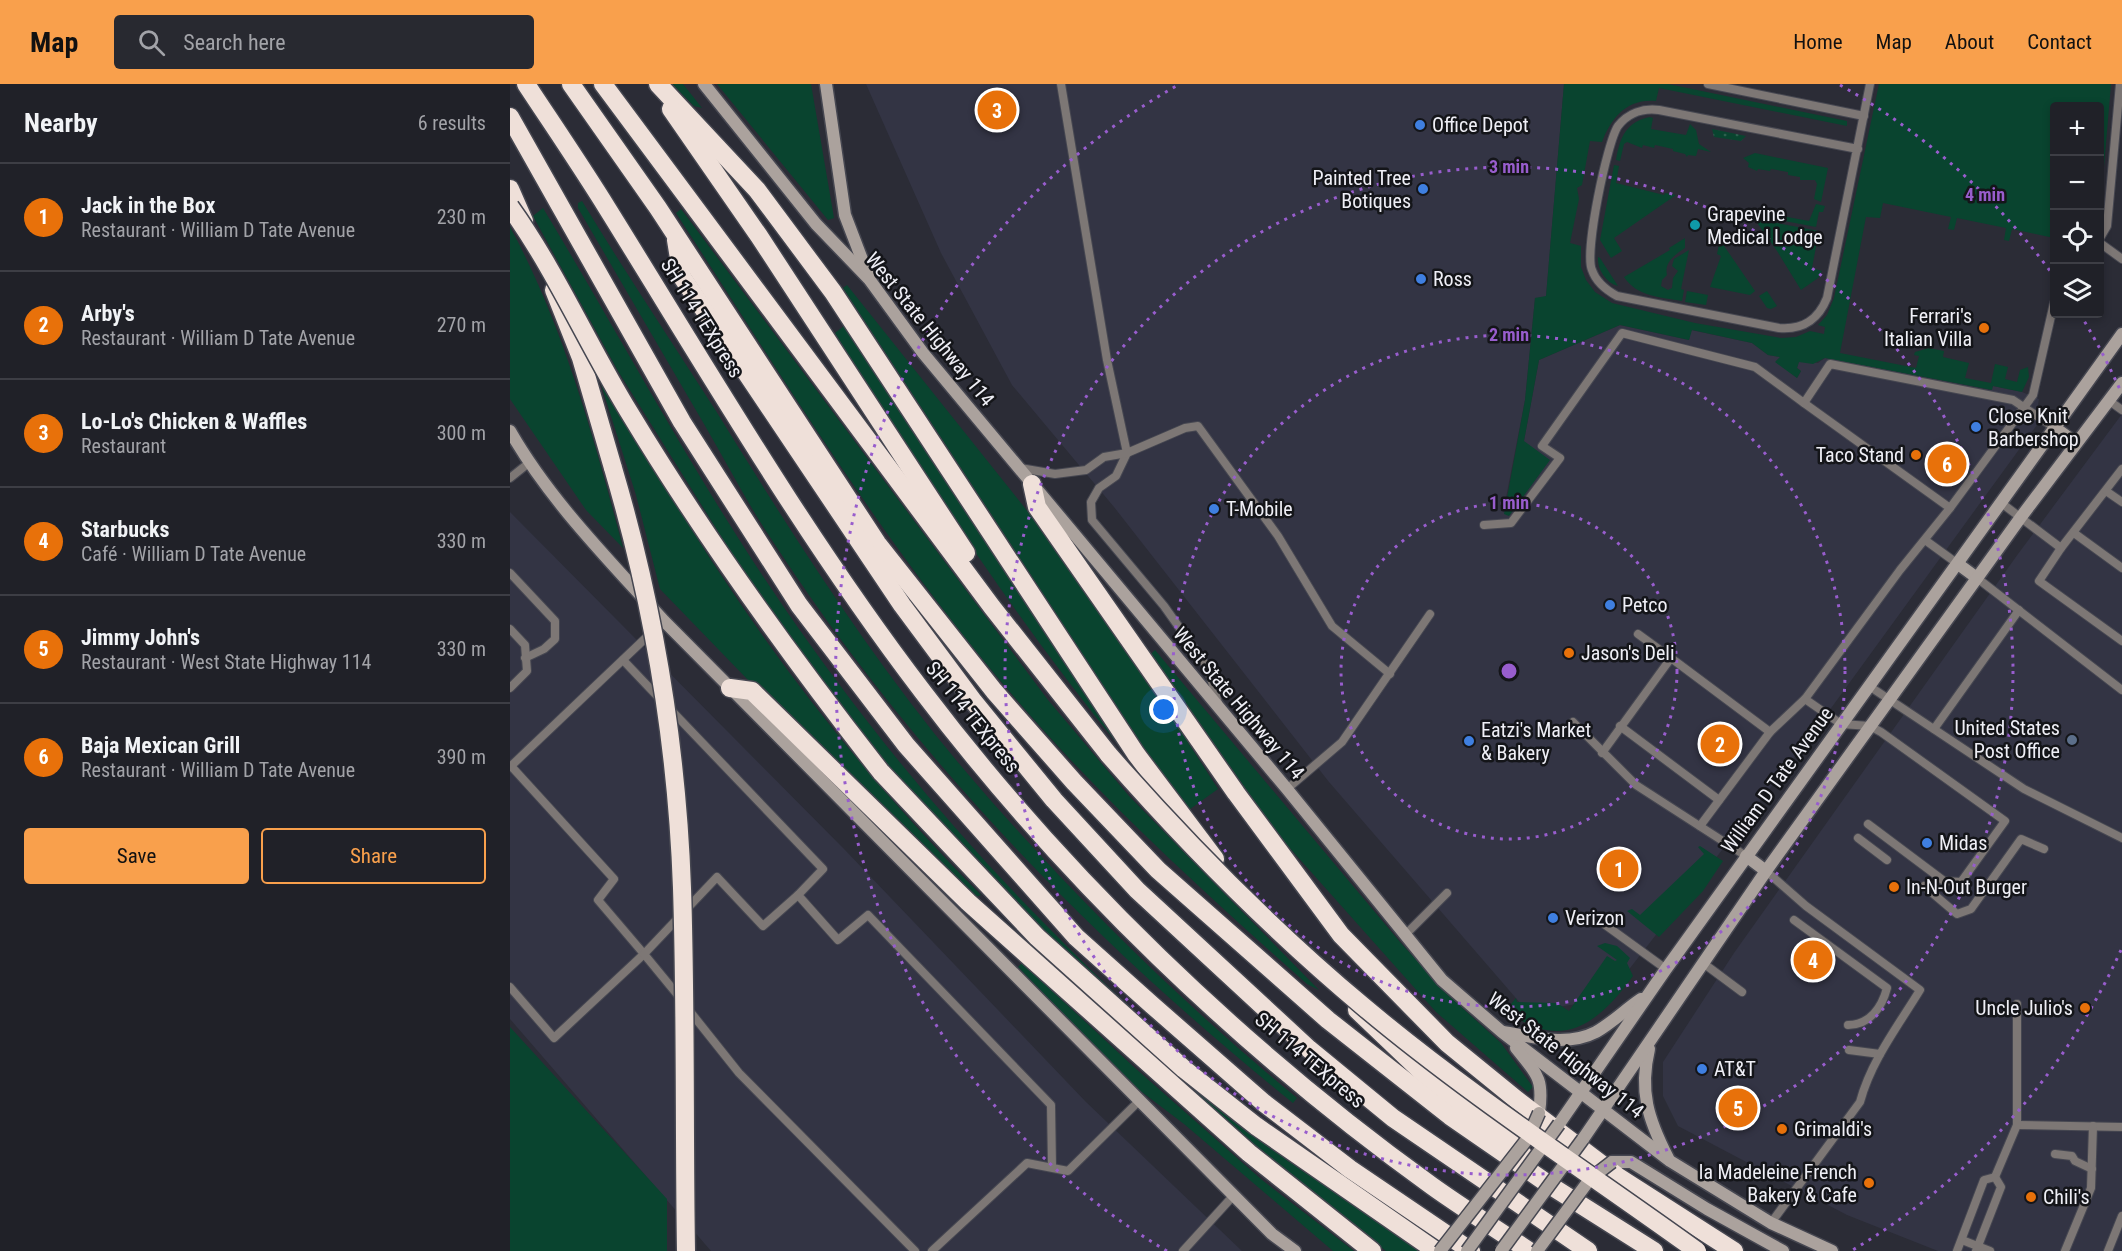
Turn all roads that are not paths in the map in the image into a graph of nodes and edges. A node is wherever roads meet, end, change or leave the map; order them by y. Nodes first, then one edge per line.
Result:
1 (526, 84) edge
2 (571, 84) edge
3 (603, 84) edge
4 (652, 84) edge
5 (658, 84) edge
6 (704, 84) edge
7 (826, 84) edge
8 (1061, 84) edge
9 (1708, 84) edge
10 (1870, 84) edge
11 (2120, 84) edge
12 (1864, 116) junction
13 (510, 117) edge
14 (1858, 149) junction
15 (510, 189) edge
16 (510, 207) edge
17 (2104, 232) edge
18 (675, 234) junction
19 (2104, 243) edge
20 (2122, 259) edge
21 (869, 279) junction
22 (2052, 318) edge
23 (2122, 334) edge
24 (2122, 383) edge
25 (2108, 400) junction
26 (1804, 403) junction
27 (2024, 408) junction
28 (2122, 410) edge
29 (2055, 428) junction
30 (510, 431) edge
31 (2076, 443) junction
32 (1127, 453) junction
33 (530, 462) junction
34 (1018, 468) junction
35 (2122, 469) edge
36 (510, 478) edge
37 (1032, 484) junction
38 (2106, 490) junction
39 (2000, 502) junction
40 (2122, 502) edge
41 (1950, 508) junction
42 (2021, 517) junction
43 (1484, 525) dead end
44 (2074, 533) junction
45 (1925, 540) junction
46 (2061, 548) junction
47 (1958, 564) junction
48 (2122, 568) edge
49 (510, 573) edge
50 (1977, 578) junction
51 (975, 584) junction
52 (2019, 610) junction
53 (1430, 614) dead end
54 (664, 621) junction
55 (510, 629) edge
56 (1638, 634) dead end
57 (2122, 641) edge
58 (525, 658) junction
59 (1671, 658) junction
60 (623, 660) junction
61 (1390, 674) junction
62 (1869, 686) junction
63 (510, 688) edge
64 (730, 688) junction
65 (2122, 690) edge
66 (1805, 699) junction
67 (1890, 701) junction
68 (1221, 713) junction
69 (1573, 722) dead end
70 (1841, 724) junction
71 (1620, 726) junction
72 (1870, 726) junction
73 (1934, 729) junction
74 (1770, 732) junction
75 (1602, 753) junction
76 (510, 767) edge
77 (1287, 789) junction
78 (1719, 800) junction
79 (1868, 824) dead end
80 (1700, 826) junction
81 (1858, 838) dead end
82 (2122, 838) edge
83 (2044, 849) dead end
84 (1746, 856) junction
85 (1887, 860) dead end
86 (1766, 871) junction
87 (1924, 886) dead end
88 (1448, 893) dead end
89 (798, 895) junction
90 (1794, 920) dead end
91 (1604, 924) dead end
92 (1405, 935) junction
93 (644, 954) junction
94 (1703, 963) junction
95 (1666, 969) junction
96 (510, 987) edge
97 (1742, 992) dead end
98 (1648, 995) junction
99 (2017, 1004) dead end
100 (1848, 1025) dead end
101 (1502, 1032) junction
102 (1651, 1039) junction
103 (1849, 1050) dead end
104 (1880, 1054) junction
105 (1581, 1093) junction
106 (1139, 1101) junction
107 (1603, 1111) junction
108 (2017, 1125) junction
109 (2093, 1126) junction
110 (2122, 1127) edge
111 (2055, 1154) dead end
112 (1670, 1161) junction
113 (1052, 1167) junction
114 (2092, 1169) junction
115 (1995, 1177) junction
116 (1551, 1186) junction
117 (1234, 1195) junction
118 (2122, 1216) edge
119 (1772, 1222) junction
120 (1962, 1240) junction
121 (1976, 1249) edge
122 (686, 1251) edge
123 (915, 1251) edge
124 (932, 1251) edge
125 (1183, 1251) edge
126 (1295, 1251) edge
127 (1372, 1251) edge
128 (1438, 1251) edge
129 (1469, 1251) edge
130 (1501, 1251) edge
131 (1529, 1251) edge
132 (1537, 1251) edge
133 (1588, 1251) edge
134 (1654, 1251) edge
135 (1697, 1251) edge
136 (1734, 1251) edge
137 (1783, 1251) edge
138 (1832, 1251) edge
139 (1957, 1251) edge
140 (1990, 1251) edge
141 (2065, 1251) edge
142 (2108, 1251) edge

1 - 131 highway, SH 114 TEXpress
2 - 18 highway
3 - 51 highway
4 - 51 highway
5 - 116 highway
6 - 21 main road, West State Highway 114
7 - 21 main road
8 - 32 lane
9 - 12 lane
10 - 12 lane
11 - 17 lane
12 - 14 lane
13 - 129 highway
14 - 14 lane
15 - 122 highway, bridge
16 - 128 highway, bridge
18 - 116 highway
18 - 133 highway, SH 114 TEXpress
19 - 20 lane
21 - 34 main road, West State Highway 114
22 - 27 lane
23 - 29 main road, William D Tate Avenue
24 - 25 main road
25 - 28 lane
25 - 31 main road
26 - 27 lane
26 - 41 lane
26 - 43 lane
27 - 29 lane
27 - 41 lane
29 - 31 main road
29 - 39 main road, William D Tate Avenue
30 - 33 main road
31 - 42 main road
32 - 34 lane
32 - 61 lane
32 - 68 lane
33 - 36 lane
33 - 54 main road
34 - 37 main road, West State Highway 114
35 - 38 lane
37 - 68 main road, West State Highway 114
37 - 136 highway
38 - 40 lane
38 - 44 lane
39 - 42 lane
39 - 47 main road, William D Tate Avenue
41 - 45 lane
42 - 46 lane
42 - 50 main road
44 - 46 lane
44 - 48 lane
45 - 47 lane
45 - 66 lane
46 - 57 lane
47 - 50 main road
47 - 62 main road, William D Tate Avenue
49 - 58 lane
50 - 52 lane
50 - 67 main road
51 - 135 highway, bridge
52 - 65 lane
52 - 73 lane
53 - 61 lane
54 - 60 lane
54 - 64 main road
55 - 58 lane
56 - 59 lane
58 - 63 lane
59 - 71 lane
59 - 74 lane
60 - 76 lane
60 - 89 lane
61 - 77 lane
62 - 67 lane
62 - 70 main road, William D Tate Avenue
64 - 106 main road
64 - 127 highway
66 - 70 lane
66 - 74 lane
67 - 72 main road
67 - 73 lane
68 - 77 main road, West State Highway 114
69 - 75 lane
70 - 72 lane
70 - 84 main road, William D Tate Avenue
71 - 75 lane
71 - 78 lane
72 - 79 lane
72 - 86 main road
73 - 82 lane
74 - 78 lane
75 - 80 lane
76 - 93 lane
77 - 92 main road, West State Highway 114
78 - 80 lane
80 - 84 lane
81 - 85 lane
83 - 87 lane
84 - 86 main road
84 - 95 main road, William D Tate Avenue
86 - 94 main road
86 - 104 lane
88 - 92 lane
89 - 93 lane
89 - 113 lane
90 - 100 lane
91 - 95 lane
92 - 101 main road, West State Highway 114
93 - 96 lane
93 - 123 lane
94 - 97 lane
94 - 102 main road
95 - 98 main road, William D Tate Avenue
98 - 101 main road
98 - 105 main road, William D Tate Avenue
99 - 108 lane
101 - 105 main road, West State Highway 114
101 - 128 main road, bridge
102 - 107 main road
102 - 112 main road
103 - 104 lane
104 - 119 lane
105 - 107 main road, West State Highway 114
105 - 129 main road, William D Tate Avenue, bridge
106 - 113 lane
106 - 117 main road
107 - 112 main road, West State Highway 114
107 - 130 main road, bridge
108 - 109 lane
108 - 115 lane
109 - 110 lane
109 - 114 lane
111 - 114 lane
112 - 119 main road, West State Highway 114
113 - 124 lane
114 - 141 lane
115 - 120 lane
115 - 121 lane
116 - 134 highway
117 - 125 lane
117 - 126 main road
118 - 142 lane
119 - 138 main road, West State Highway 114
120 - 121 lane
120 - 139 lane
121 - 140 lane
132 - 137 main road, bridge

